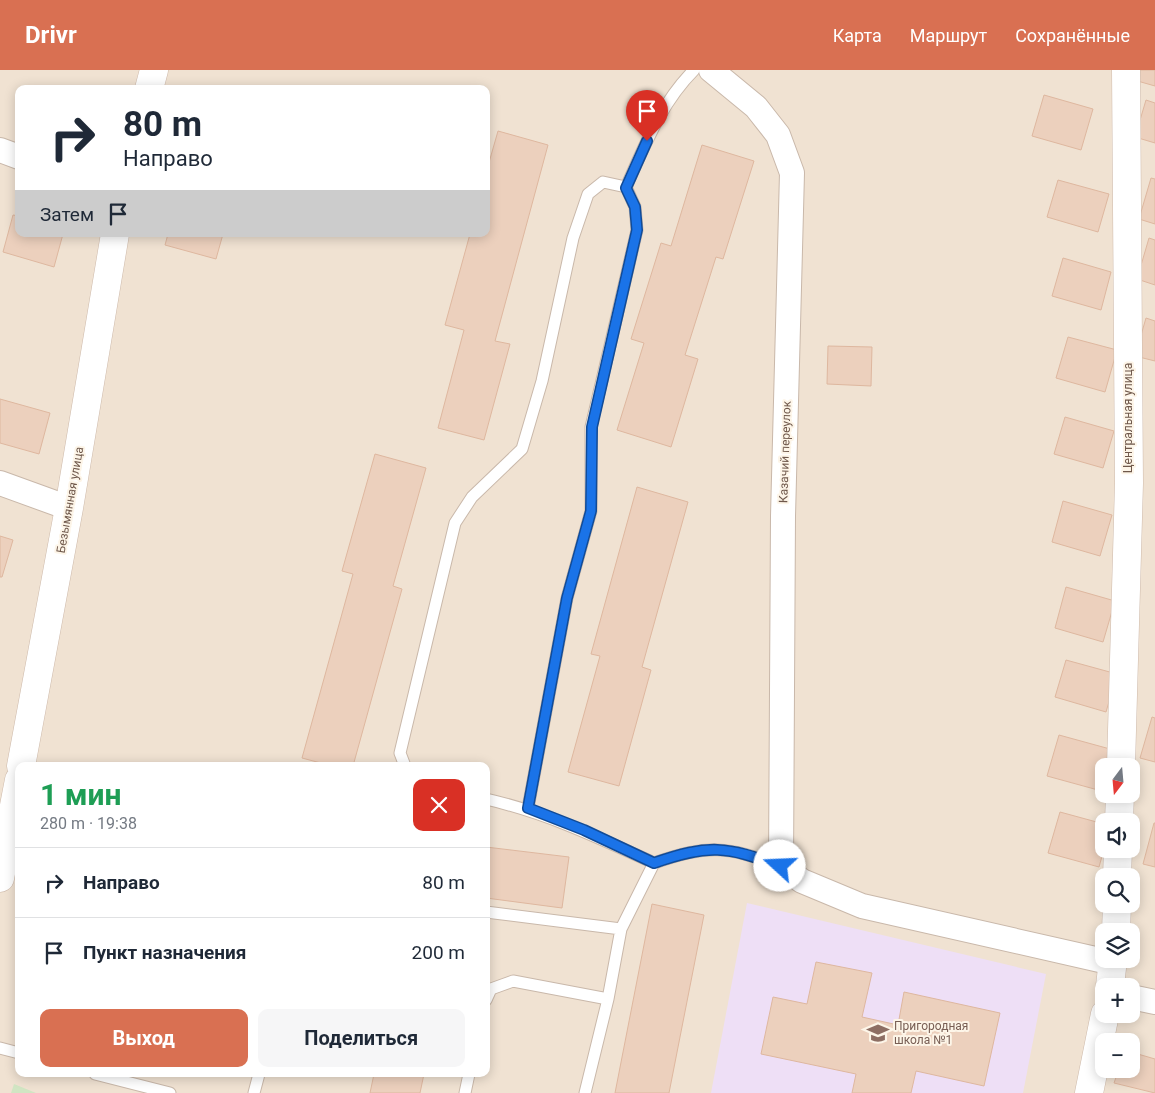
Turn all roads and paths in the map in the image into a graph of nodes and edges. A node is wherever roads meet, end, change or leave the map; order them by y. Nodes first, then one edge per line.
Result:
1 (154, 70) edge
2 (694, 70) edge
3 (711, 70) edge
4 (1126, 70) edge
5 (150, 85) edge
6 (0, 150) edge
7 (15, 156) edge
8 (626, 188) junction
9 (114, 237) edge
10 (0, 483) edge
11 (69, 508) junction
12 (1121, 758) edge
13 (22, 762) edge
14 (403, 762) edge
15 (15, 788) edge
16 (490, 800) edge
17 (7, 804) edge
18 (528, 808) junction
19 (654, 863) junction
20 (780, 866) junction
21 (0, 878) edge
22 (490, 913) edge
23 (621, 929) junction
24 (1112, 969) edge
25 (490, 991) edge
26 (608, 999) junction
27 (1140, 999) edge
28 (1155, 1002) edge
29 (1103, 1023) edge
30 (0, 1048) edge
31 (15, 1052) edge
32 (107, 1077) edge
33 (258, 1077) edge
34 (468, 1077) edge
35 (170, 1093) edge
36 (254, 1093) edge
37 (465, 1093) edge
38 (585, 1093) edge
39 (1089, 1093) edge

1 - 5 street
2 - 8 lane
3 - 20 street, Казачий переулок
4 - 12 street, Центральная улица
6 - 7 street
8 - 14 lane
8 - 18 lane
9 - 11 street, Безымянная улица
10 - 11 street
11 - 13 street, Безымянная улица
15 - 17 street
16 - 18 lane
17 - 21 street
18 - 19 lane
19 - 20 lane
19 - 23 lane
20 - 24 street
22 - 23 lane
23 - 26 lane
25 - 26 lane
26 - 38 lane
27 - 28 street
29 - 39 street
30 - 31 lane
32 - 35 lane
33 - 36 lane
34 - 37 lane

